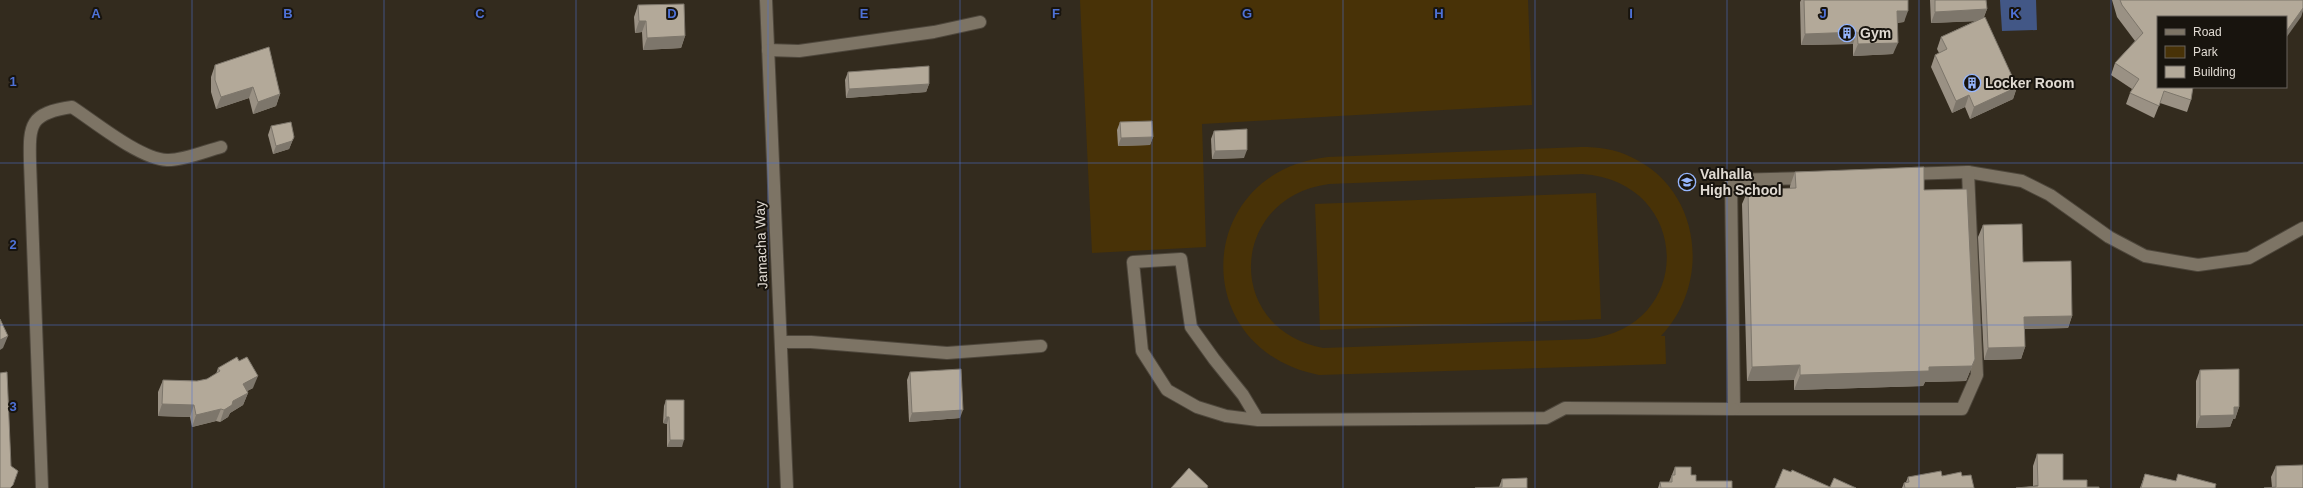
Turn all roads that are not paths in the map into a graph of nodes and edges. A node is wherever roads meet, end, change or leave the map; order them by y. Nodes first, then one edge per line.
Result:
1 (766, 0) edge
2 (980, 22) dead end
3 (768, 50) junction
4 (221, 148) dead end
5 (1968, 172) junction
6 (1899, 175) edge
7 (1821, 177) edge
8 (2303, 228) edge
9 (781, 342) junction
10 (1041, 346) dead end
11 (1734, 409) junction
12 (1258, 420) junction
13 (42, 488) edge
14 (787, 488) edge

1 - 3 lane, Jamacha Way
2 - 3 lane
3 - 9 lane, Jamacha Way
4 - 13 lane
5 - 6 lane
5 - 8 lane
5 - 11 lane
7 - 11 lane
9 - 10 lane
9 - 14 lane, Jamacha Way
11 - 12 lane
12 - 12 lane

